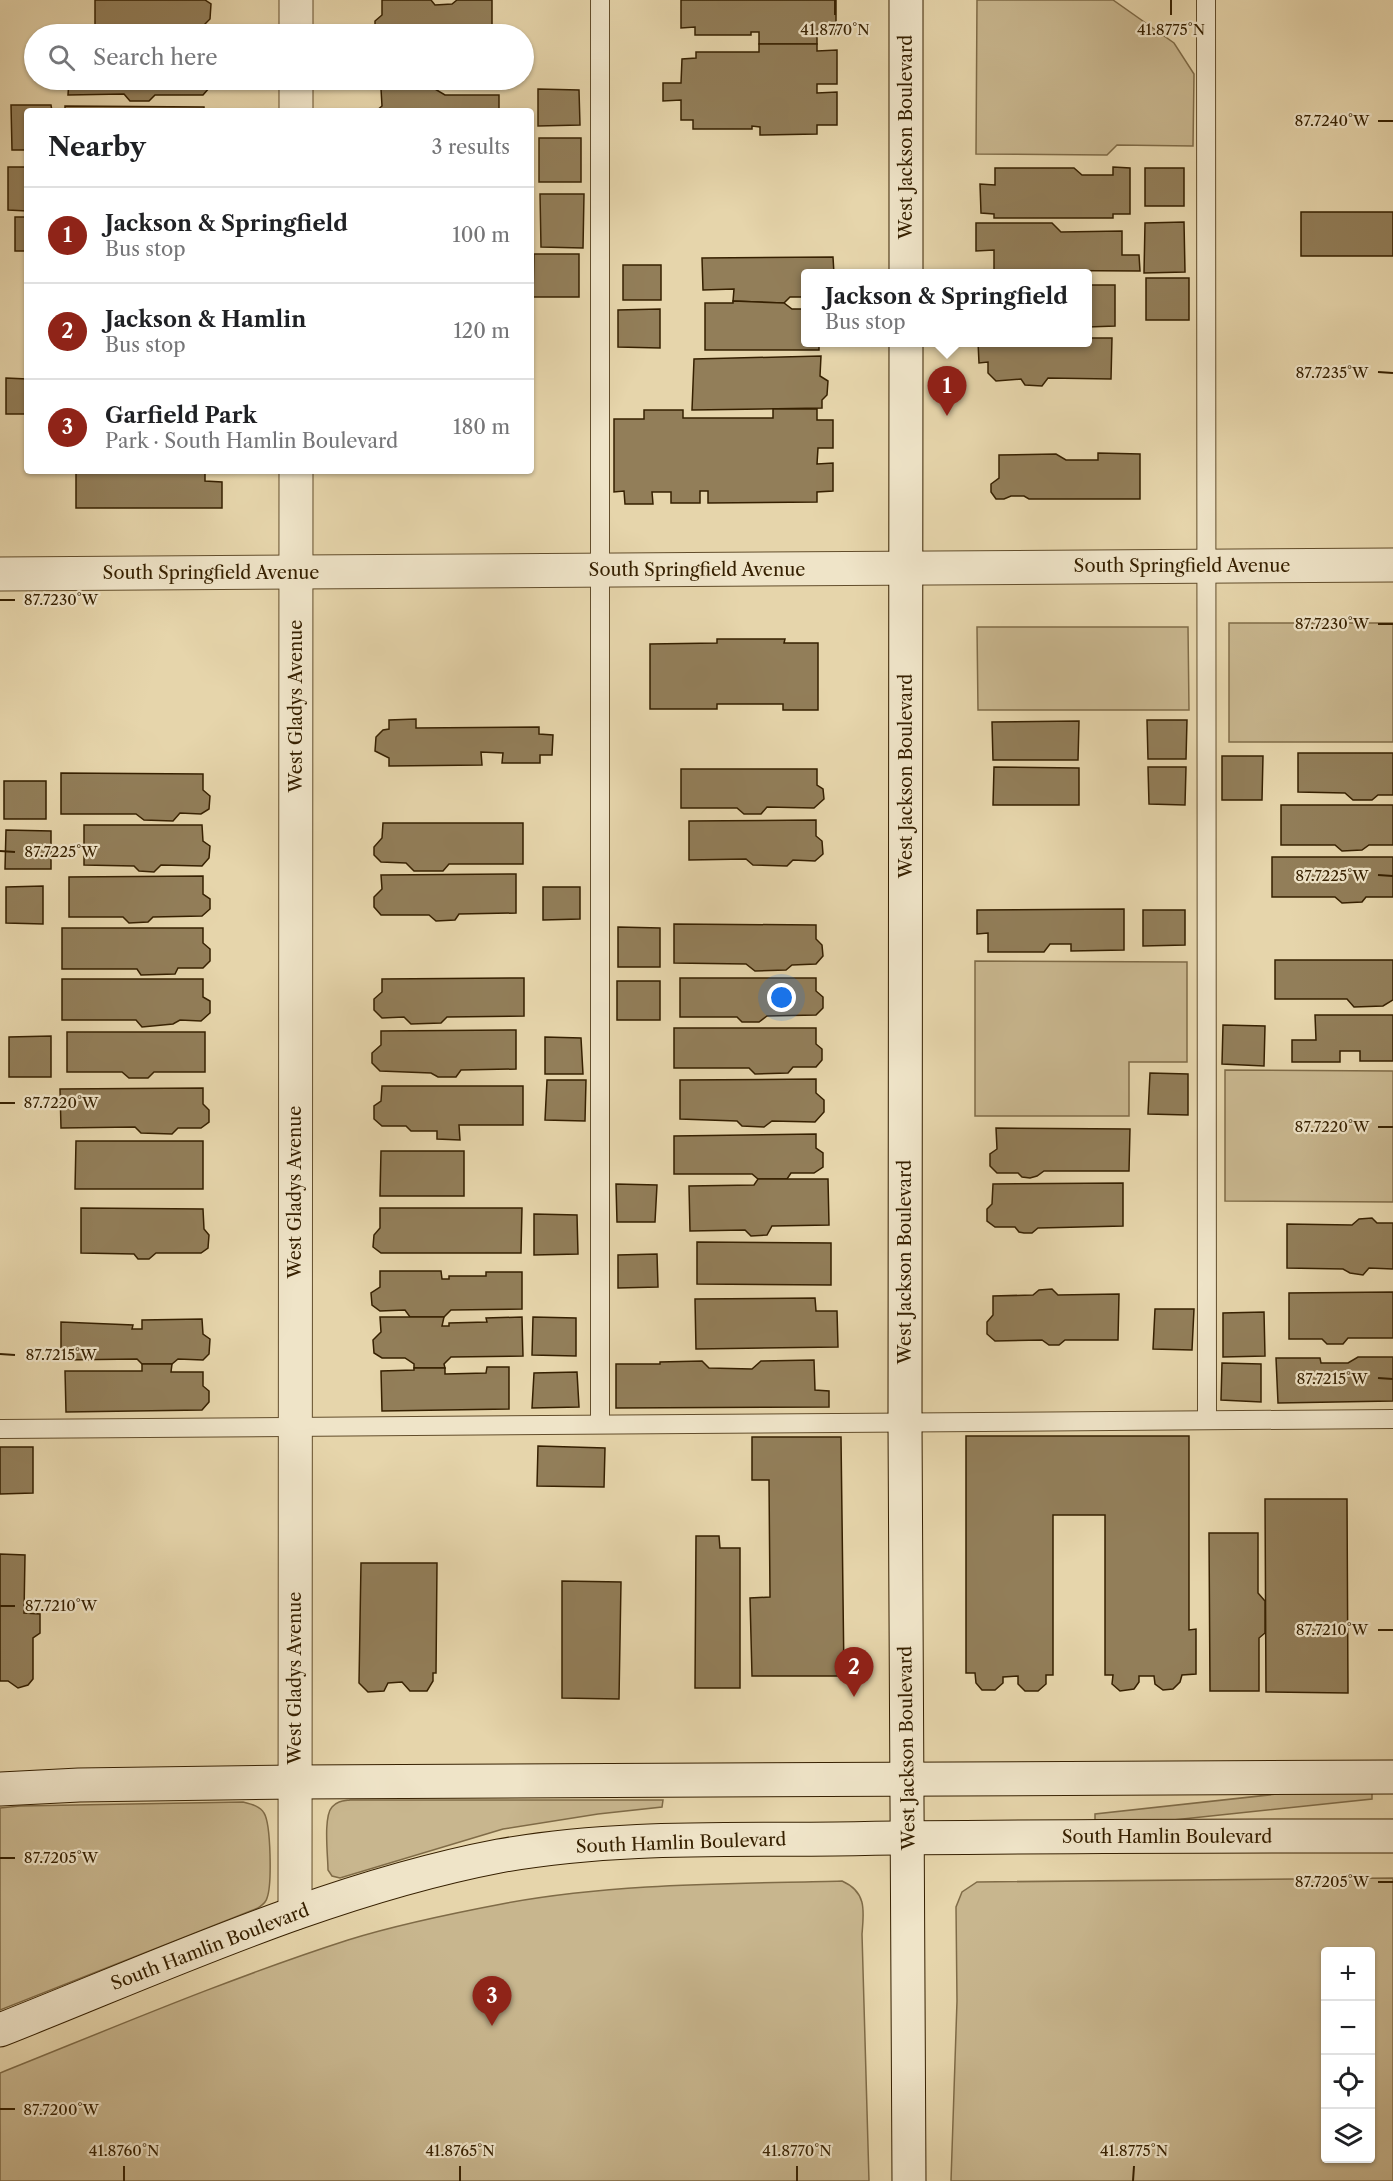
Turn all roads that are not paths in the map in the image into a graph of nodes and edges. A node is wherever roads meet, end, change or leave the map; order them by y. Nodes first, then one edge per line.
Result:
1 (296, 0) edge
2 (600, 0) edge
3 (906, 0) edge
4 (1206, 0) edge
5 (296, 24) edge
6 (296, 90) edge
7 (296, 108) edge
8 (906, 269) edge
9 (906, 347) edge
10 (296, 474) edge
11 (1393, 565) edge
12 (1207, 566) junction
13 (906, 568) junction
14 (600, 570) junction
15 (296, 573) junction
16 (0, 574) edge
17 (1393, 1419) edge
18 (1207, 1420) junction
19 (905, 1423) junction
20 (600, 1424) junction
21 (295, 1426) junction
22 (0, 1429) edge
23 (1393, 1777) edge
24 (908, 1781) junction
25 (295, 1782) junction
26 (0, 1789) edge
27 (1393, 1836) edge
28 (908, 1838) junction
29 (295, 1913) junction
30 (0, 2030) edge
31 (909, 2181) edge

1 - 5 street
2 - 14 lane
3 - 8 street, West Jackson Boulevard
4 - 12 lane
6 - 7 street
9 - 13 street, West Jackson Boulevard
10 - 15 street, West Gladys Avenue
11 - 12 street, South Springfield Avenue
12 - 13 street, South Springfield Avenue
12 - 18 lane
13 - 14 street, South Springfield Avenue
13 - 19 street, West Jackson Boulevard
14 - 15 street, South Springfield Avenue
14 - 20 lane
15 - 16 street, South Springfield Avenue
15 - 21 street, West Gladys Avenue
17 - 18 lane
18 - 19 lane
19 - 20 lane
19 - 24 street, West Jackson Boulevard
20 - 21 lane
21 - 22 lane
21 - 25 street, West Gladys Avenue
23 - 24 street
24 - 25 street
24 - 28 street, West Jackson Boulevard
25 - 26 street
25 - 29 street, West Gladys Avenue
27 - 28 street, South Hamlin Boulevard
28 - 29 street, South Hamlin Boulevard
28 - 31 street, West Jackson Boulevard
29 - 30 street, South Hamlin Boulevard

